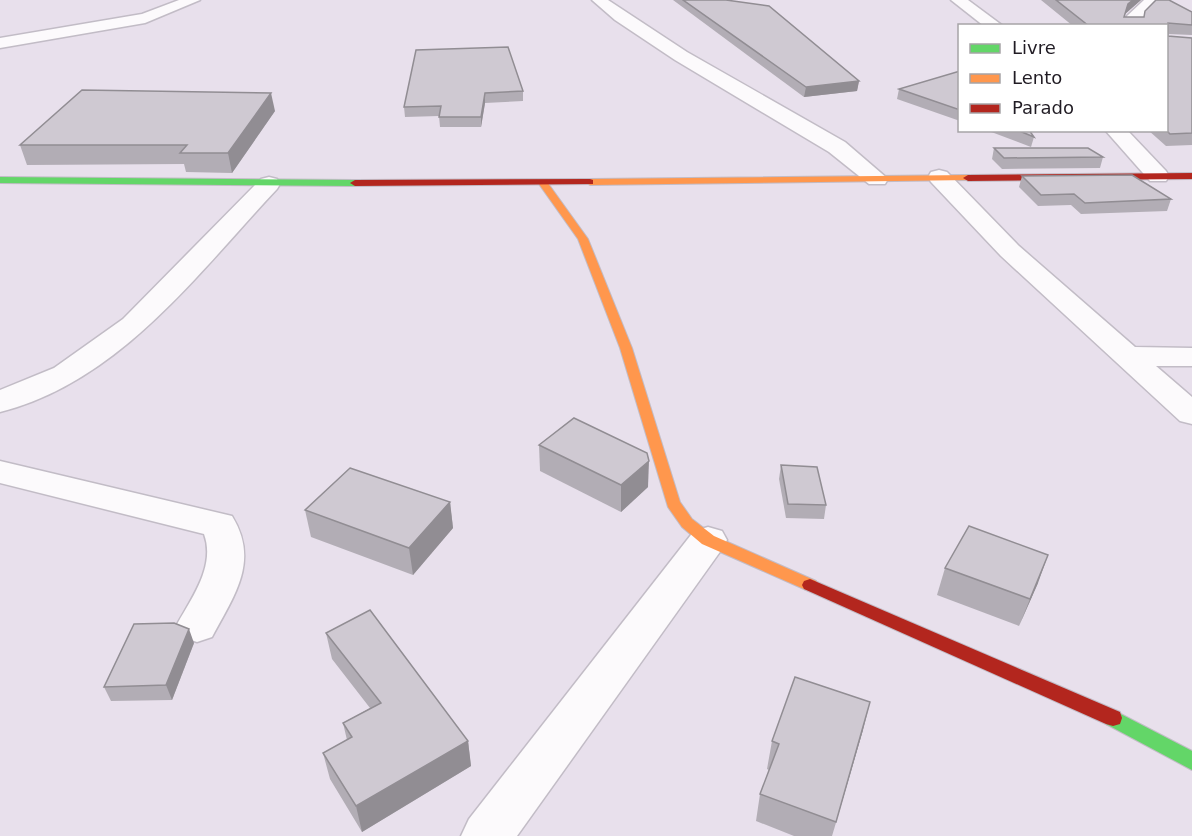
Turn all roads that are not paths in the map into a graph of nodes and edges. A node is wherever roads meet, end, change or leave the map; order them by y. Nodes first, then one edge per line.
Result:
1 (193, 0) edge
2 (599, 0) edge
3 (958, 0) edge
4 (1154, 0) edge
5 (992, 24) edge
6 (1132, 24) edge
7 (0, 43) edge
8 (1117, 132) edge
9 (1158, 176) junction
10 (1192, 176) edge
11 (939, 177) junction
12 (877, 179) junction
13 (0, 180) edge
14 (269, 184) junction
15 (544, 184) junction
16 (1127, 356) junction
17 (1192, 357) edge
18 (0, 402) edge
19 (1192, 414) edge
20 (0, 472) edge
21 (708, 540) junction
22 (197, 626) dead end
23 (1192, 761) edge
24 (487, 836) edge

1 - 7 street
2 - 12 street
3 - 5 street
4 - 6 street
8 - 9 street
9 - 10 street
9 - 11 street
11 - 12 street
11 - 16 street
12 - 15 street
13 - 14 street
14 - 15 street
14 - 18 street
15 - 21 street
16 - 17 street
16 - 19 street
20 - 22 street
21 - 23 street
21 - 24 street

